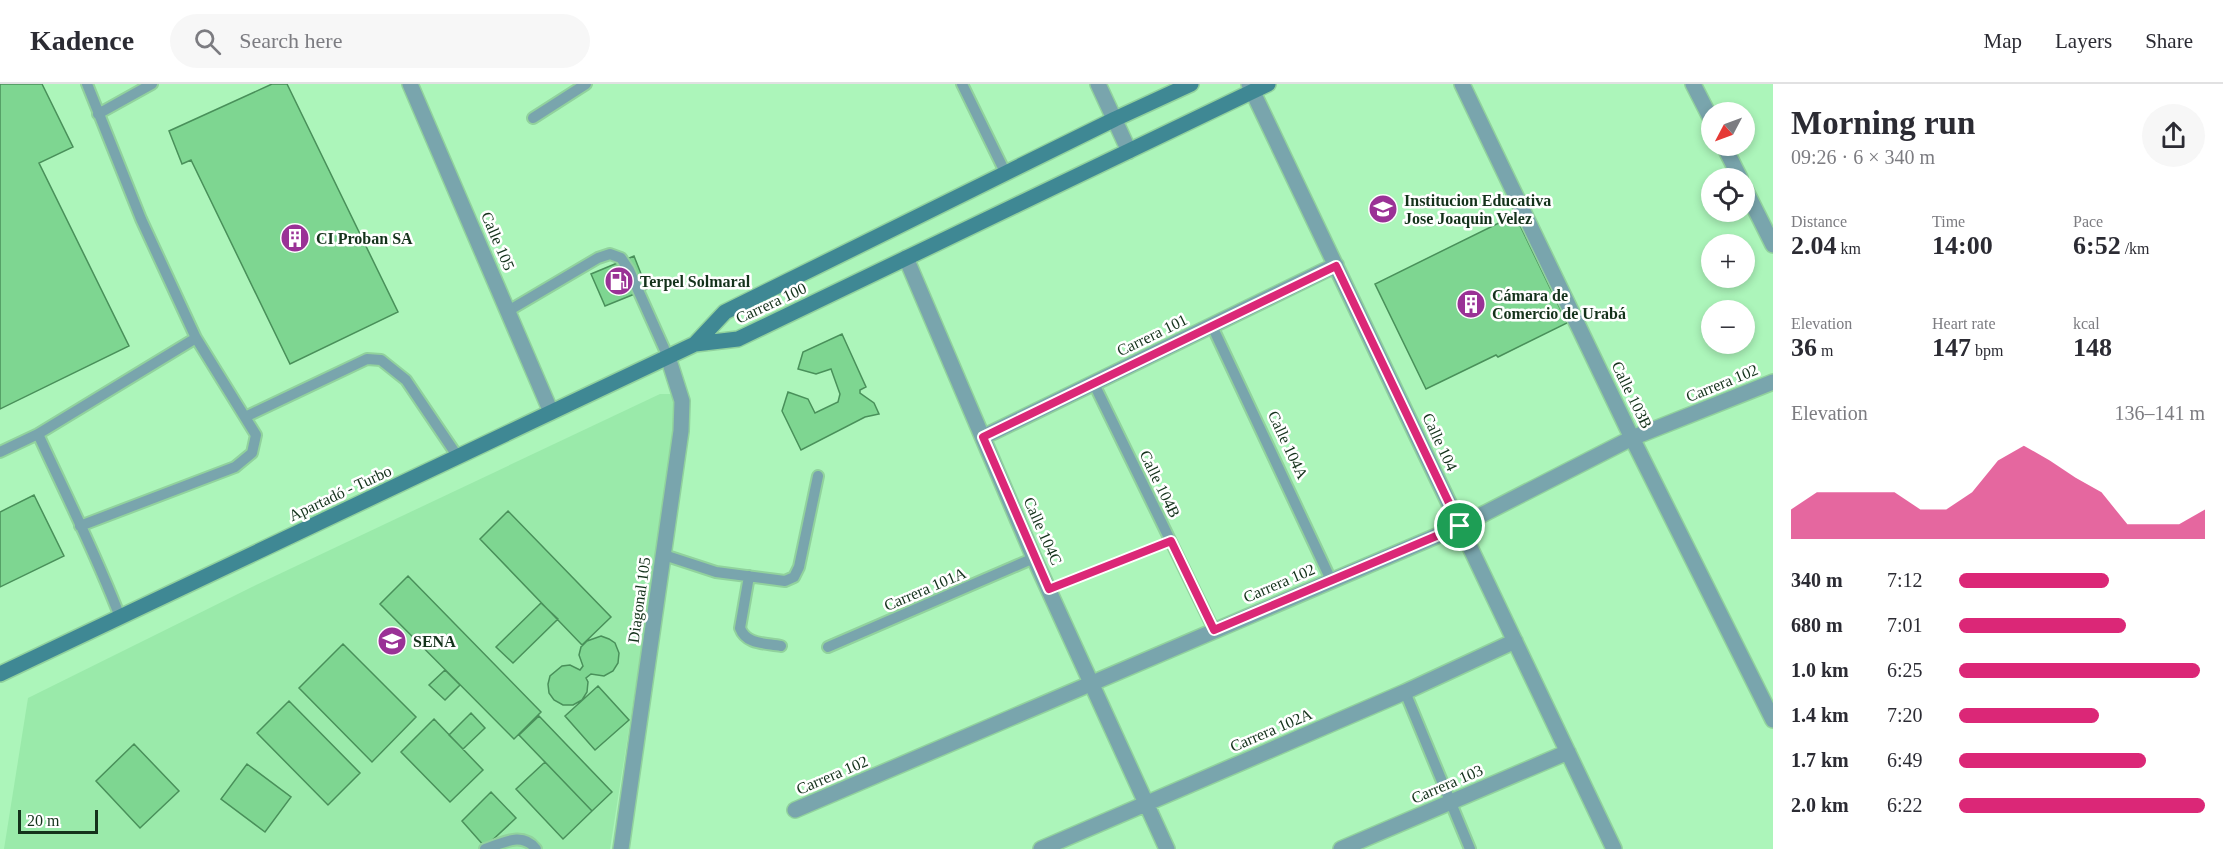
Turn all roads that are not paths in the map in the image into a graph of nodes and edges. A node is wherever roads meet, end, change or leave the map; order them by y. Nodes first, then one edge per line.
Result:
1 (87, 84) edge
2 (152, 84) edge
3 (410, 84) edge
4 (586, 84) edge
5 (962, 84) edge
6 (1098, 84) edge
7 (1191, 84) edge
8 (1268, 84) edge
9 (1462, 84) edge
10 (1693, 84) edge
11 (1251, 88) edge
12 (1702, 102) edge
13 (98, 114) junction
14 (533, 118) dead end
15 (1115, 119) junction
16 (1129, 151) junction
17 (1006, 174) junction
18 (1755, 209) edge
19 (1773, 245) edge
20 (906, 258) junction
21 (1336, 266) junction
22 (508, 311) junction
23 (1212, 326) junction
24 (196, 338) junction
25 (695, 344) junction
26 (668, 357) junction
27 (1773, 382) edge
28 (1094, 384) junction
29 (551, 412) junction
30 (245, 417) junction
31 (38, 434) junction
32 (983, 437) junction
33 (1632, 438) junction
34 (0, 452) edge
35 (458, 457) junction
36 (818, 476) dead end
37 (80, 526) junction
38 (1460, 526) junction
39 (664, 555) junction
40 (1034, 558) junction
41 (748, 576) junction
42 (1331, 580) junction
43 (120, 617) junction
44 (1214, 630) junction
45 (1515, 641) junction
46 (781, 646) dead end
47 (828, 647) dead end
48 (0, 674) edge
49 (1092, 684) junction
50 (1404, 692) junction
51 (1773, 720) edge
52 (1568, 752) junction
53 (1449, 803) junction
54 (1146, 804) junction
55 (795, 810) dead end
56 (485, 849) edge
57 (536, 849) edge
58 (621, 849) edge
59 (1041, 849) edge
60 (1167, 849) edge
61 (1341, 849) edge
62 (1470, 849) edge
63 (1614, 849) edge

1 - 13 lane
2 - 13 lane
3 - 22 street, Calle 105
4 - 14 lane
5 - 17 lane
6 - 15 street
7 - 15 main road, Carrera 100
8 - 11 main road, Carrera 100
9 - 33 street, Calle 103B
10 - 12 street
11 - 16 main road, Carrera 100
11 - 21 street, Calle 104
13 - 24 lane
15 - 16 street
15 - 17 main road, Carrera 100
16 - 20 main road, Carrera 100
17 - 25 main road, Carrera 100
18 - 19 street
20 - 25 main road, Carrera 100
20 - 32 street, Calle 104C
21 - 23 street, Carrera 101
21 - 38 street, Calle 104
22 - 26 lane
22 - 29 street, Calle 105
23 - 28 street, Carrera 101
23 - 42 lane, Calle 104A
24 - 30 lane
24 - 31 lane
25 - 26 main road, Apartadó - Turbo
26 - 29 main road, Apartadó - Turbo
26 - 39 street, Diagonal 105
27 - 33 street, Carrera 102
28 - 32 street, Carrera 101
28 - 44 lane, Calle 104B
29 - 35 main road, Apartadó - Turbo
30 - 35 lane
30 - 37 lane
31 - 34 lane
31 - 37 lane
32 - 40 street, Calle 104C
33 - 38 street, Carrera 102
33 - 51 street, Calle 103B
35 - 43 main road, Apartadó - Turbo
36 - 41 lane
37 - 43 lane
38 - 42 street, Carrera 102
38 - 45 street, Calle 104
39 - 41 lane
39 - 58 street, Diagonal 105
40 - 47 lane, Carrera 101A
40 - 49 street, Calle 104C
41 - 46 lane
42 - 44 street, Carrera 102
43 - 48 main road, Apartadó - Turbo
44 - 49 street, Carrera 102
45 - 50 street, Carrera 102A
45 - 52 street, Calle 104
49 - 54 street, Calle 104C
49 - 55 street, Carrera 102
50 - 53 lane
50 - 54 street, Carrera 102A
52 - 53 street, Carrera 103
52 - 63 street, Calle 104
53 - 61 street, Carrera 103
53 - 62 lane
54 - 59 street, Carrera 102A
54 - 60 street, Calle 104C
56 - 57 lane

